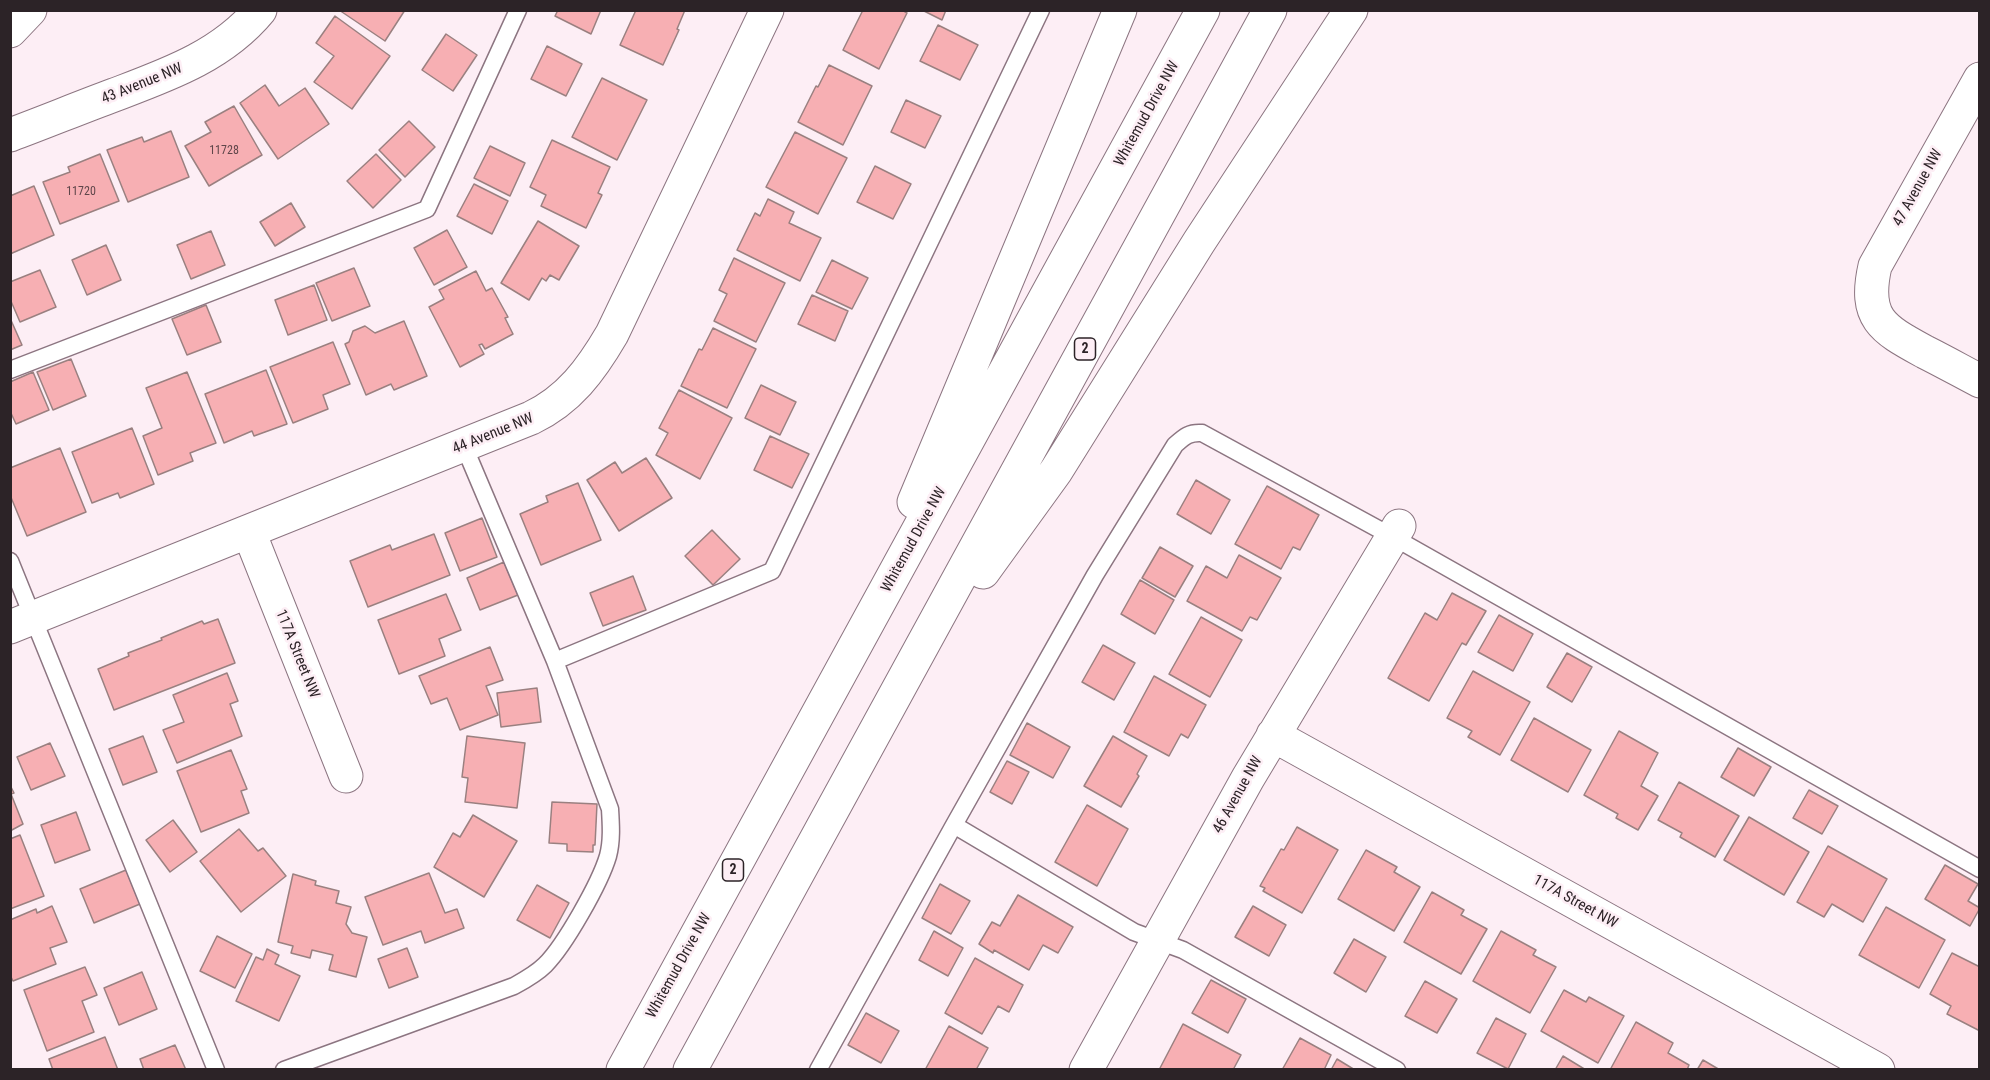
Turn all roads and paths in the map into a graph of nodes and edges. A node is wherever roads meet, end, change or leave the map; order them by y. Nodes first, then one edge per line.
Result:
1 (30, 10) edge
2 (260, 10) edge
3 (519, 10) edge
4 (767, 10) edge
5 (1041, 10) edge
6 (1120, 10) edge
7 (1203, 10) edge
8 (1270, 10) edge
9 (1352, 10) edge
10 (10, 31) edge
11 (1980, 79) edge
12 (10, 135) edge
13 (10, 370) edge
14 (1980, 381) edge
15 (464, 446) junction
16 (1396, 531) junction
17 (249, 532) junction
18 (10, 561) edge
19 (22, 622) edge
20 (555, 661) junction
21 (843, 670) junction
22 (900, 688) junction
23 (1273, 735) junction
24 (346, 776) dead end
25 (954, 825) junction
26 (1980, 869) edge
27 (1157, 941) junction
28 (216, 1070) edge
29 (284, 1070) edge
30 (622, 1070) edge
31 (690, 1070) edge
32 (818, 1070) edge
33 (1086, 1070) edge
34 (1397, 1070) edge
35 (1878, 1070) edge

1 - 10 main road
2 - 12 main road, 43 Avenue NW
3 - 13 lane
4 - 15 main road, 44 Avenue NW
5 - 20 lane
6 - 21 main road
7 - 21 main road, Whitemud Drive NW / 2
8 - 22 main road, 2
9 - 22 main road
11 - 14 main road, 47 Avenue NW
15 - 17 main road, 44 Avenue NW
15 - 20 lane
16 - 23 main road, 46 Avenue NW
16 - 25 lane
16 - 26 lane
17 - 19 main road, 44 Avenue NW
17 - 24 main road, 117A Street NW
18 - 19 lane
19 - 28 lane
20 - 29 lane
21 - 30 main road, Whitemud Drive NW / 2
22 - 31 main road, 2
23 - 27 main road, 46 Avenue NW
23 - 35 main road, 117A Street NW
25 - 27 lane
25 - 32 lane
27 - 33 main road, 46 Avenue NW
27 - 34 lane

